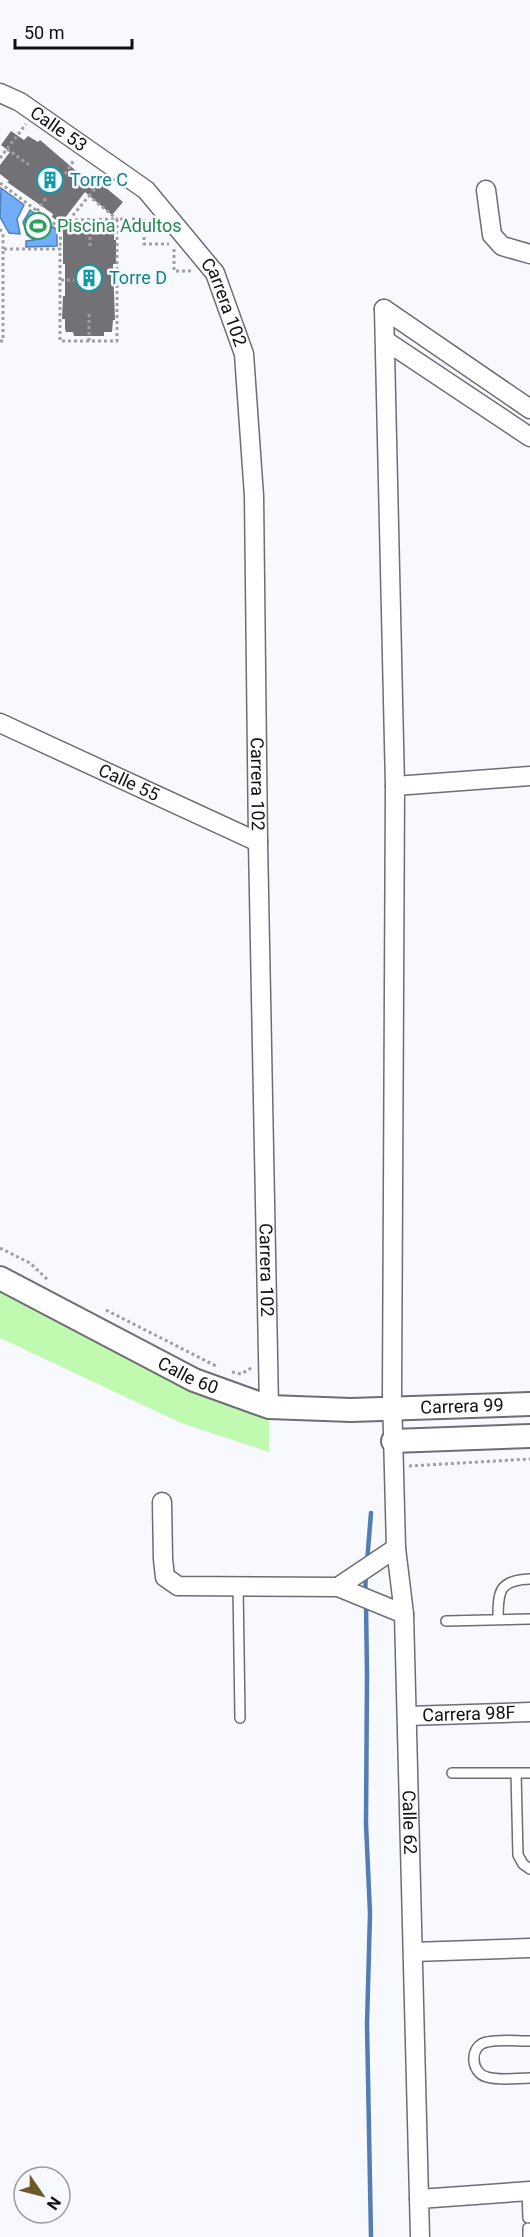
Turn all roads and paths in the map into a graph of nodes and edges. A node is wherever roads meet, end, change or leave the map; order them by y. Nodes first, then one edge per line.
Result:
1 (0, 93) edge
2 (28, 122) dead end
3 (7, 149) junction
4 (1, 156) edge
5 (77, 157) dead end
6 (29, 165) dead end
7 (65, 174) dead end
8 (104, 178) dead end
9 (0, 184) edge
10 (146, 190) joint
11 (486, 190) dead end
12 (89, 196) junction
13 (46, 198) dead end
14 (78, 202) dead end
15 (82, 205) junction
16 (37, 211) junction
17 (117, 219) junction
18 (69, 220) junction
19 (90, 220) junction
20 (0, 229) edge
21 (61, 229) junction
22 (90, 246) dead end
23 (3, 249) junction
24 (60, 249) junction
25 (530, 254) edge
26 (197, 271) dead end
27 (1, 275) edge
28 (60, 280) junction
29 (74, 280) dead end
30 (89, 313) dead end
31 (386, 340) junction
32 (0, 341) edge
33 (89, 341) junction
34 (530, 409) edge
35 (530, 437) edge
36 (0, 723) edge
37 (530, 776) edge
38 (395, 786) junction
39 (258, 842) junction
40 (0, 1248) edge
41 (0, 1278) edge
42 (58, 1286) dead end
43 (98, 1307) dead end
44 (268, 1358) junction
45 (222, 1369) dead end
46 (231, 1372) dead end
47 (530, 1404) edge
48 (269, 1407) junction
49 (393, 1407) junction
50 (530, 1436) edge
51 (393, 1441) junction
52 (530, 1459) edge
53 (394, 1467) junction
54 (162, 1502) dead end
55 (396, 1548) junction
56 (530, 1579) edge
57 (238, 1586) junction
58 (338, 1587) junction
59 (404, 1614) junction
60 (530, 1618) edge
61 (498, 1619) junction
62 (446, 1621) dead end
63 (530, 1712) edge
64 (407, 1716) junction
65 (240, 1718) dead end
66 (452, 1773) dead end
67 (516, 1773) junction
68 (530, 1773) edge
69 (530, 1869) edge
70 (530, 1948) edge
71 (413, 1952) junction
72 (530, 2042) edge
73 (530, 2078) edge
74 (528, 2191) edge
75 (419, 2199) junction
76 (528, 2228) edge
77 (420, 2237) edge

1 - 10 street, Calle 53
2 - 3 path
3 - 4 path
3 - 6 path
5 - 7 path
8 - 12 path
9 - 16 path
10 - 39 street, Carrera 102
11 - 25 street
12 - 15 path
12 - 17 path
13 - 16 path
14 - 15 path
15 - 18 path
16 - 21 path
17 - 19 path
17 - 26 path
17 - 33 path
18 - 19 path
18 - 21 path
19 - 22 path
20 - 23 path
21 - 24 path
23 - 24 path
23 - 27 path
24 - 28 path
27 - 32 path
28 - 29 path
28 - 33 path
30 - 33 path
31 - 34 street, Calle 62
31 - 35 street
31 - 38 street, Calle 62
36 - 39 street, Calle 55
37 - 38 street
38 - 49 street, Calle 62
39 - 44 street, Carrera 102
40 - 42 path
41 - 48 street, Calle 60
43 - 45 path
44 - 46 path
44 - 48 street, Carrera 102
47 - 49 street, Carrera 99
48 - 49 street, Calle 60
49 - 51 street, Calle 62
50 - 51 street, Carrera 99
51 - 53 street, Calle 62
52 - 53 path
53 - 55 street, Calle 62
54 - 57 street
55 - 58 street
55 - 59 street, Calle 62
56 - 61 lane
57 - 58 street
57 - 65 lane
58 - 59 street
59 - 64 street, Calle 62
60 - 61 lane
61 - 62 lane
63 - 64 street, Carrera 98F
64 - 71 street, Calle 62
66 - 67 lane
67 - 68 lane
67 - 69 lane
70 - 71 street
71 - 75 street, Calle 62
72 - 73 lane
74 - 75 street
74 - 76 lane
75 - 77 street, Calle 62

